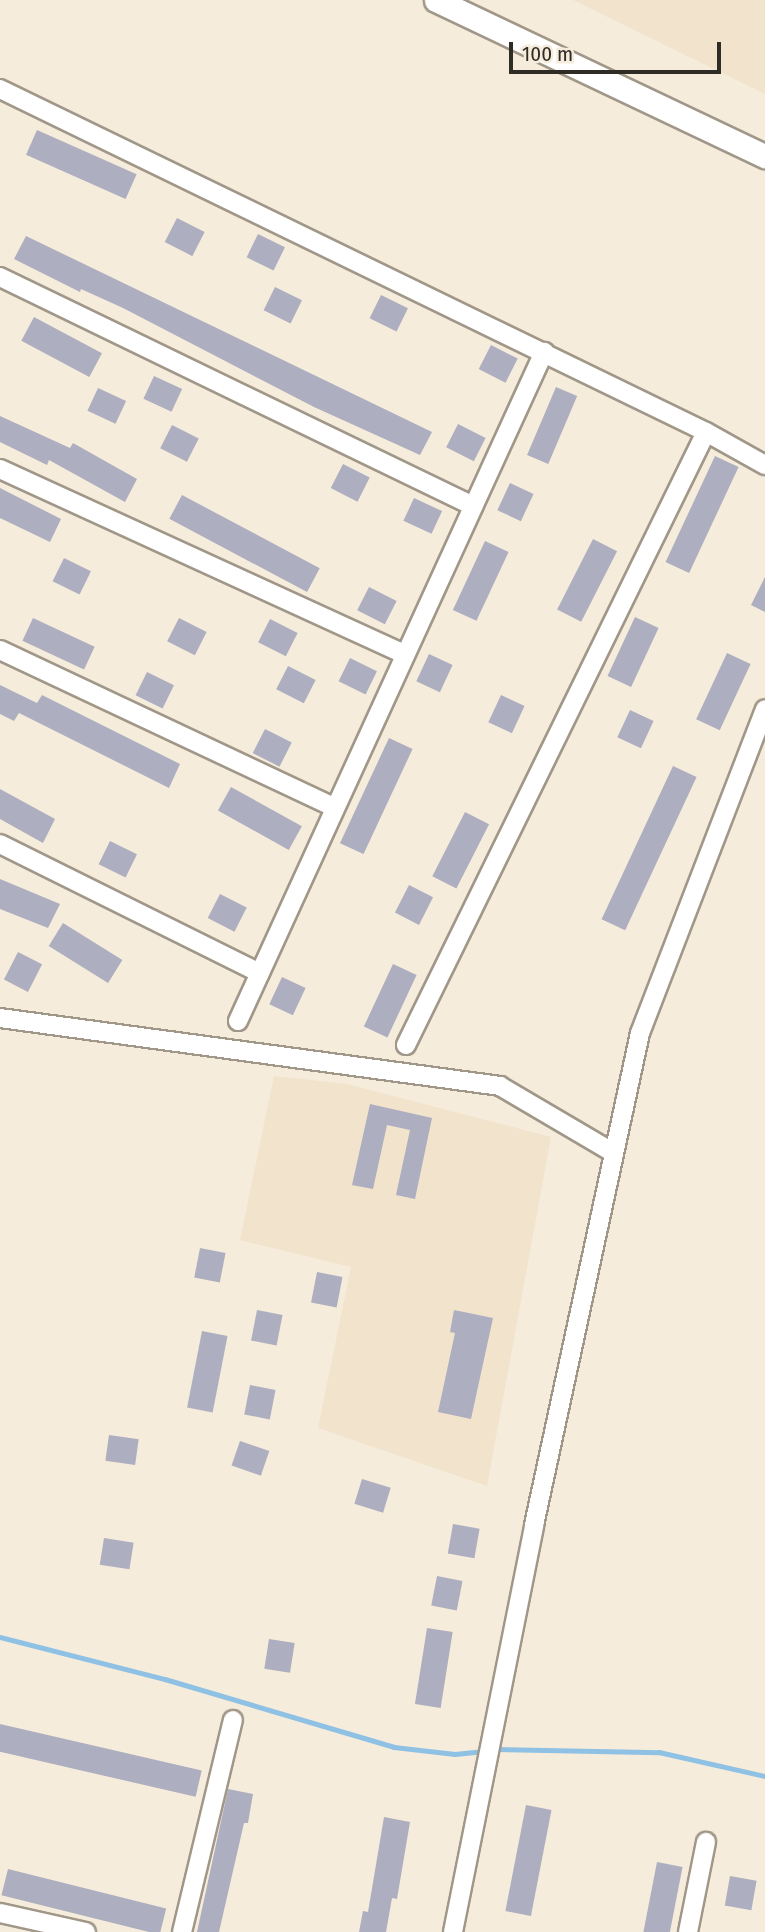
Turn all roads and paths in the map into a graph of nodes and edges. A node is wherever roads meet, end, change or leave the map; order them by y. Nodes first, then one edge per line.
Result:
1 (436, 0) edge
2 (0, 89) edge
3 (765, 156) edge
4 (0, 277) edge
5 (544, 352) junction
6 (706, 432) junction
7 (765, 465) edge
8 (0, 469) edge
9 (473, 506) junction
10 (0, 650) edge
11 (405, 654) junction
12 (765, 709) edge
13 (334, 807) junction
14 (0, 844) edge
15 (260, 973) junction
16 (0, 1018) edge
17 (238, 1021) dead end
18 (406, 1045) dead end
19 (612, 1152) junction
20 (233, 1720) dead end
21 (706, 1842) dead end
22 (0, 1913) edge
23 (86, 1932) edge
24 (182, 1932) edge
25 (453, 1932) edge
26 (688, 1932) edge

1 - 3 main road
2 - 5 street
4 - 9 street
5 - 6 street
5 - 9 street
6 - 7 street
6 - 18 street
8 - 11 street
9 - 11 street
10 - 13 street
11 - 13 street
12 - 19 street
13 - 15 street
14 - 15 street
15 - 17 street
16 - 19 street
19 - 25 street
20 - 24 street
21 - 26 street
22 - 23 street

